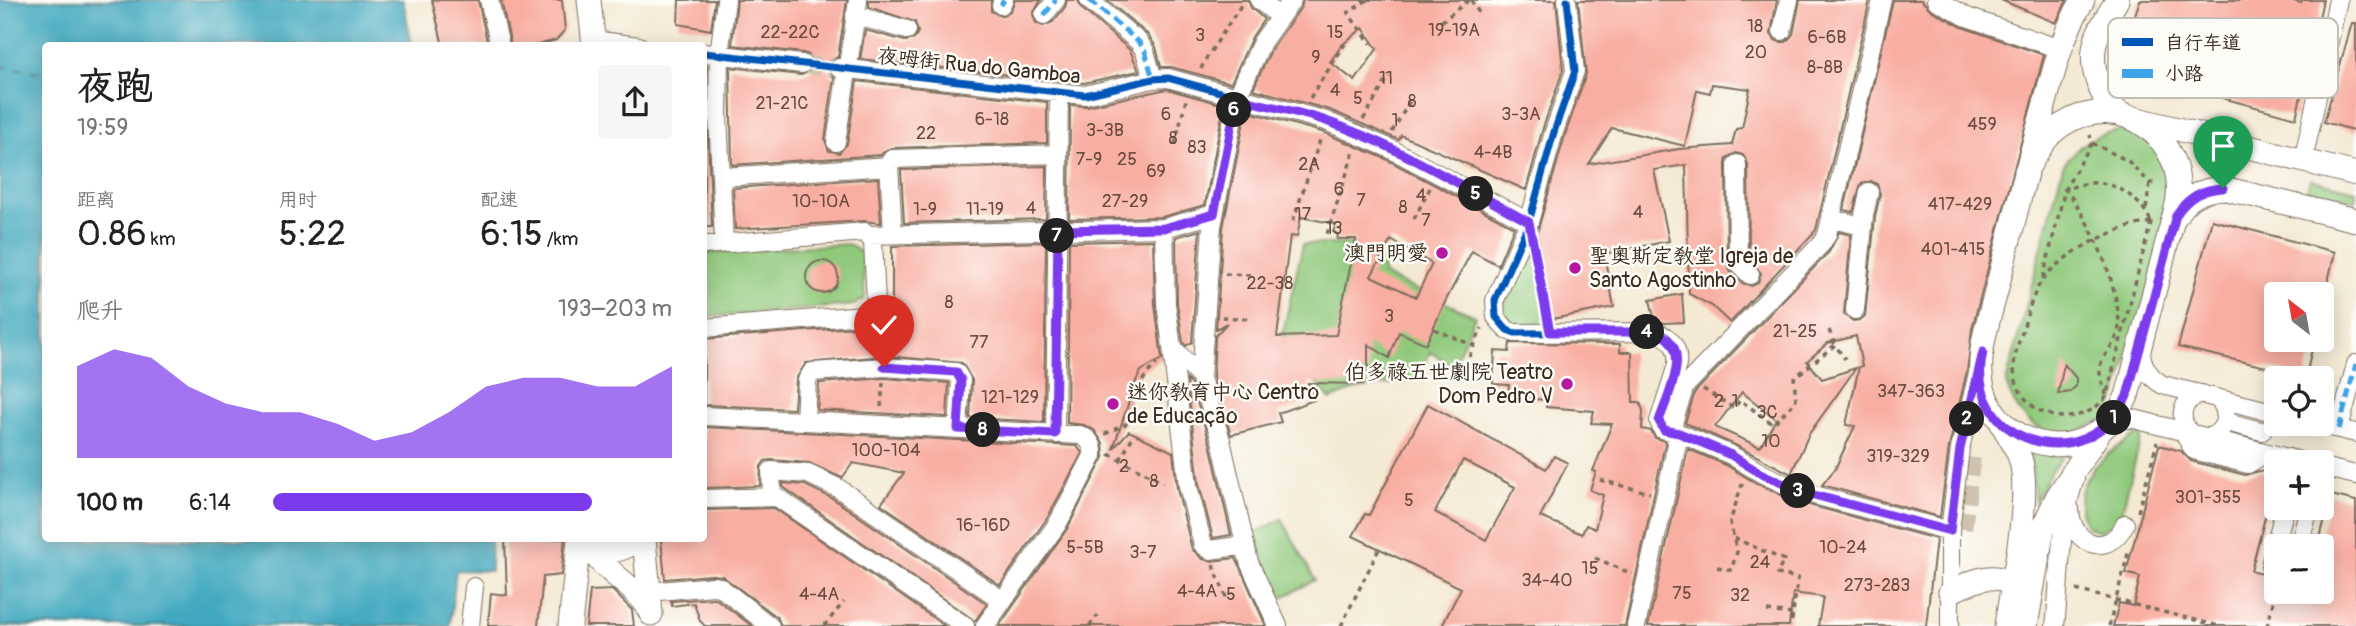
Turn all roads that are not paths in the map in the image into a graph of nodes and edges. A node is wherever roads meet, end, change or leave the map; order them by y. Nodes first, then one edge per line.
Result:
1 (489, 0) edge
2 (589, 0) edge
3 (726, 0) edge
4 (1056, 0) edge
5 (1089, 0) edge
6 (1259, 0) edge
7 (1292, 0) edge
8 (1567, 0) edge
9 (1789, 0) edge
10 (1882, 0) edge
11 (1936, 0) edge
12 (2083, 0) edge
13 (2117, 0) edge
14 (2338, 0) edge
15 (857, 8) edge
16 (1044, 15) dead end
17 (1279, 16) junction
18 (2334, 18) edge
19 (907, 30) dead end
20 (1782, 31) dead end
21 (499, 42) edge
22 (591, 42) edge
23 (2060, 49) junction
24 (711, 54) edge
25 (802, 64) tunnel mouth
26 (843, 69) junction
27 (1153, 79) junction
28 (1059, 92) junction
29 (1237, 98) junction
30 (2317, 98) edge
31 (2122, 115) junction
32 (836, 142) dead end
33 (1058, 154) junction
34 (2303, 161) junction
35 (1737, 164) dead end
36 (889, 166) junction
37 (2026, 171) junction
38 (2356, 174) edge
39 (721, 177) junction
40 (1869, 192) dead end
41 (1214, 214) junction
42 (1831, 219) junction
43 (2356, 220) edge
44 (1529, 222) junction
45 (2161, 224) junction
46 (1863, 226) junction
47 (1164, 228) junction
48 (1058, 230) junction
49 (869, 234) junction
50 (893, 234) junction
51 (724, 243) junction
52 (707, 245) edge
53 (1772, 296) junction
54 (1855, 310) dead end
55 (707, 328) edge
56 (2141, 345) junction
57 (1172, 347) junction
58 (1983, 352) junction
59 (2356, 364) edge
60 (1201, 378) junction
61 (2209, 396) junction
62 (2264, 411) edge
63 (1995, 413) junction
64 (707, 416) edge
65 (805, 421) junction
66 (2226, 422) junction
67 (2104, 428) junction
68 (958, 429) junction
69 (2262, 431) dead end
70 (2348, 431) edge
71 (1675, 433) junction
72 (1055, 434) junction
73 (2194, 435) junction
74 (1963, 436) junction
75 (2264, 452) edge
76 (2264, 454) edge
77 (1972, 456) tunnel mouth
78 (2079, 466) junction
79 (2334, 470) edge
80 (2356, 475) edge
81 (2069, 495) junction
82 (772, 497) junction
83 (707, 499) edge
84 (2125, 524) dead end
85 (1950, 531) junction
86 (579, 542) edge
87 (588, 542) edge
88 (590, 542) edge
89 (633, 542) edge
90 (644, 542) edge
91 (1245, 545) junction
92 (2012, 583) junction
93 (474, 587) dead end
94 (1950, 592) junction
95 (1003, 601) junction
96 (651, 611) edge
97 (2028, 617) edge
98 (470, 626) edge
99 (570, 626) edge
100 (770, 626) edge
101 (965, 626) edge
102 (985, 626) edge
103 (1278, 626) edge
104 (1636, 626) edge
105 (1950, 626) edge
106 (2006, 626) edge
107 (2055, 626) edge

1 - 21 street
2 - 22 main road
3 - 24 street
4 - 16 street
5 - 27 street
6 - 17 street
7 - 17 street
8 - 44 street
9 - 20 street
10 - 42 street
11 - 23 street
12 - 23 main road
13 - 31 main road
14 - 18 street
15 - 19 street
15 - 26 street
17 - 29 street
23 - 37 main road
24 - 25 street
24 - 39 street
26 - 28 street, 夜呣街 Rua do Gamboa
26 - 32 street
27 - 28 street, 夜呣街 Rua do Gamboa
27 - 29 street, 夜呣街 Rua do Gamboa
28 - 33 street
29 - 41 street
29 - 44 street, 夜呣街 Rua do Gamboa
30 - 34 street
31 - 34 main road
31 - 37 main road
31 - 45 main road
33 - 36 street
33 - 48 street
34 - 38 main road
35 - 53 street
36 - 39 street
36 - 50 street
37 - 58 main road
39 - 51 street
40 - 46 street
41 - 47 street
41 - 60 street
42 - 46 street
42 - 53 street
43 - 45 main road
44 - 71 street
45 - 56 main road
46 - 54 street
47 - 48 street
47 - 57 street
48 - 50 street
48 - 72 street
49 - 50 street
49 - 51 street
49 - 55 street
51 - 52 street
53 - 71 street
56 - 61 street
56 - 67 main road
57 - 60 street
57 - 91 street
58 - 63 main road
58 - 74 street
59 - 70 street
60 - 91 street
61 - 62 street
61 - 66 street
61 - 73 street
63 - 67 main road
63 - 92 main road
64 - 65 street
65 - 68 street
65 - 68 street
66 - 69 street
66 - 73 street
67 - 73 street
67 - 78 main road
68 - 72 street
71 - 85 street
71 - 104 street
72 - 95 street
73 - 75 street
73 - 76 street
74 - 77 street
74 - 85 street
78 - 81 street
78 - 97 main road
79 - 80 street
81 - 84 street
81 - 107 street
82 - 83 street
82 - 95 street
82 - 101 street
85 - 94 street
86 - 99 main road
87 - 96 main road
88 - 89 main road
90 - 96 main road
91 - 103 street
92 - 94 main road
92 - 97 main road
92 - 106 main road
93 - 98 street
94 - 105 street
95 - 102 street
96 - 100 street

